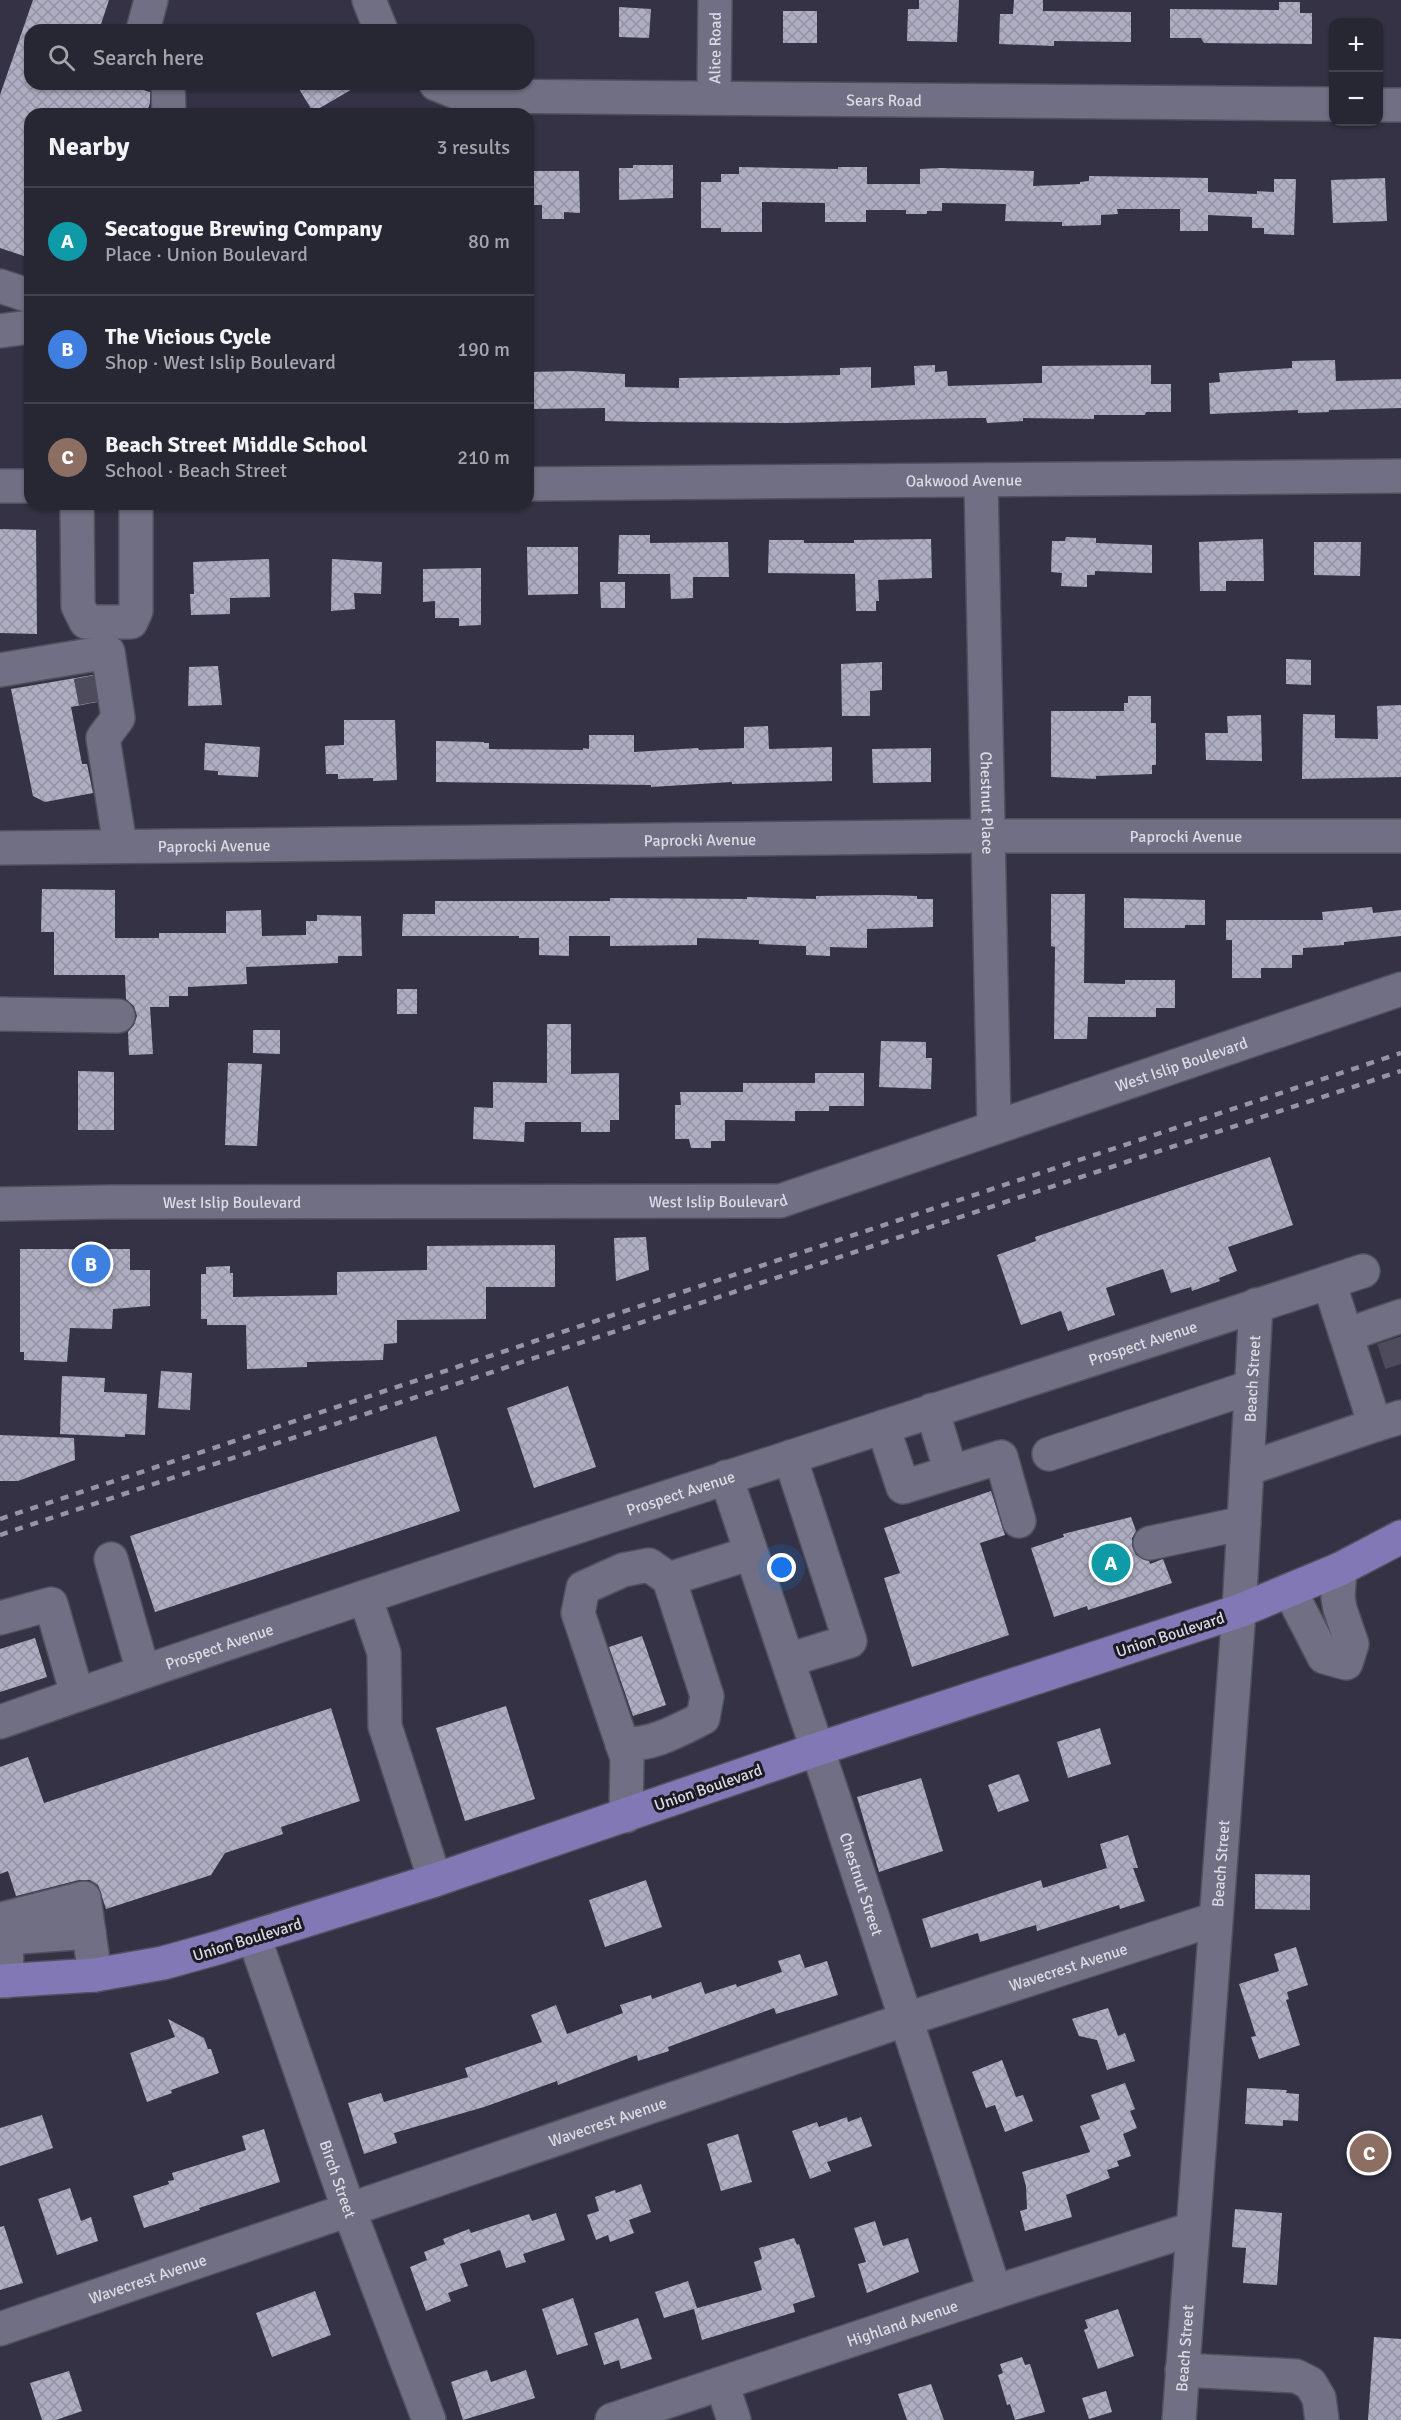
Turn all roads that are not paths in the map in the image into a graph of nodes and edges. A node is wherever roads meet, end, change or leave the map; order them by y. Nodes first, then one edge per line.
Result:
1 (151, 0) edge
2 (369, 0) edge
3 (715, 0) edge
4 (145, 24) edge
5 (379, 24) edge
6 (168, 90) edge
7 (451, 90) edge
8 (714, 98) junction
9 (1329, 104) edge
10 (1383, 105) edge
11 (1401, 105) edge
12 (169, 108) edge
13 (0, 286) edge
14 (24, 294) edge
15 (24, 328) edge
16 (0, 331) edge
17 (1401, 476) edge
18 (981, 481) junction
19 (534, 484) edge
20 (0, 486) edge
21 (24, 486) edge
22 (77, 510) edge
23 (136, 510) edge
24 (0, 670) edge
25 (90, 678) junction
26 (103, 738) junction
27 (988, 836) junction
28 (1401, 836) edge
29 (120, 844) junction
30 (0, 848) edge
31 (1401, 989) edge
32 (0, 1014) edge
33 (118, 1016) dead end
34 (993, 1127) junction
35 (0, 1204) edge
36 (1364, 1271) dead end
37 (1329, 1282) junction
38 (1256, 1305) junction
39 (1394, 1325) edge
40 (1346, 1335) junction
41 (1251, 1387) junction
42 (932, 1410) junction
43 (1388, 1421) edge
44 (884, 1426) junction
45 (1049, 1454) dead end
46 (790, 1456) junction
47 (1247, 1469) junction
48 (951, 1472) junction
49 (726, 1478) junction
50 (1019, 1521) dead end
51 (1244, 1523) junction
52 (1401, 1537) edge
53 (1150, 1543) dead end
54 (751, 1553) junction
55 (111, 1559) dead end
56 (1340, 1569) junction
57 (669, 1579) junction
58 (1290, 1591) junction
59 (365, 1597) junction
60 (1239, 1611) junction
61 (0, 1618) edge
62 (788, 1660) junction
63 (142, 1671) junction
64 (77, 1694) junction
65 (0, 1722) edge
66 (622, 1744) junction
67 (818, 1749) junction
68 (626, 1815) junction
69 (435, 1880) junction
70 (1215, 1919) junction
71 (4, 1920) edge
72 (254, 1937) junction
73 (95, 1975) junction
74 (4, 1981) edge
75 (907, 2019) junction
76 (349, 2210) junction
77 (1192, 2229) junction
78 (994, 2292) junction
79 (0, 2329) edge
80 (1182, 2370) junction
81 (722, 2384) junction
82 (429, 2420) edge
83 (612, 2420) edge
84 (734, 2420) edge
85 (1179, 2420) edge
86 (1322, 2420) edge

1 - 4 street
2 - 5 street
3 - 8 street, Alice Road
6 - 12 street
7 - 8 street, Sears Road
8 - 9 street, Sears Road
10 - 11 street
13 - 14 street
15 - 16 street
17 - 18 street, Oakwood Avenue
18 - 19 street, Oakwood Avenue
18 - 27 street, Chestnut Place
20 - 21 street
22 - 23 street
24 - 25 street
25 - 26 street
25 - 26 street
26 - 29 street
27 - 28 street, Paprocki Avenue
27 - 29 street, Paprocki Avenue
27 - 34 street, Chestnut Place
29 - 30 street, Paprocki Avenue
31 - 34 street, West Islip Boulevard
32 - 33 street
34 - 35 street, West Islip Boulevard
36 - 37 street, Prospect Avenue
37 - 38 street, Prospect Avenue
37 - 40 street
38 - 41 street, Beach Street
38 - 42 street, Prospect Avenue
39 - 40 street
40 - 43 street
41 - 45 street
41 - 47 street, Beach Street
42 - 44 street, Prospect Avenue
42 - 48 street
43 - 47 street
44 - 46 street, Prospect Avenue
44 - 48 street
46 - 49 street, Prospect Avenue
46 - 62 street
47 - 51 street, Beach Street
48 - 50 street
49 - 54 street, Chestnut Street
49 - 59 street, Prospect Avenue
51 - 53 street
51 - 60 street, Beach Street
52 - 56 main road, Union Boulevard
54 - 57 street
54 - 62 street, Chestnut Street
55 - 63 street
56 - 58 main road, Union Boulevard
56 - 58 street
57 - 66 street
57 - 66 street
58 - 60 main road, Union Boulevard
59 - 63 street, Prospect Avenue
59 - 69 street
60 - 67 main road, Union Boulevard
60 - 70 street, Beach Street
61 - 64 street
62 - 67 street, Chestnut Street
63 - 64 street, Prospect Avenue
64 - 65 street, Prospect Avenue
66 - 68 street
67 - 68 main road, Union Boulevard
67 - 75 street, Chestnut Street
68 - 69 main road, Union Boulevard
69 - 72 main road, Union Boulevard
70 - 75 street, Wavecrest Avenue
70 - 77 street, Beach Street
71 - 73 street
71 - 74 street
72 - 73 main road, Union Boulevard
72 - 76 street, Birch Street
73 - 74 main road, Union Boulevard
75 - 76 street, Wavecrest Avenue
75 - 78 street, Chestnut Street
76 - 79 street, Wavecrest Avenue
76 - 82 street, Birch Street
77 - 78 street, Highland Avenue
77 - 80 street, Beach Street
78 - 81 street, Highland Avenue
80 - 85 street, Beach Street
80 - 86 street
81 - 83 street, Highland Avenue
81 - 84 street

